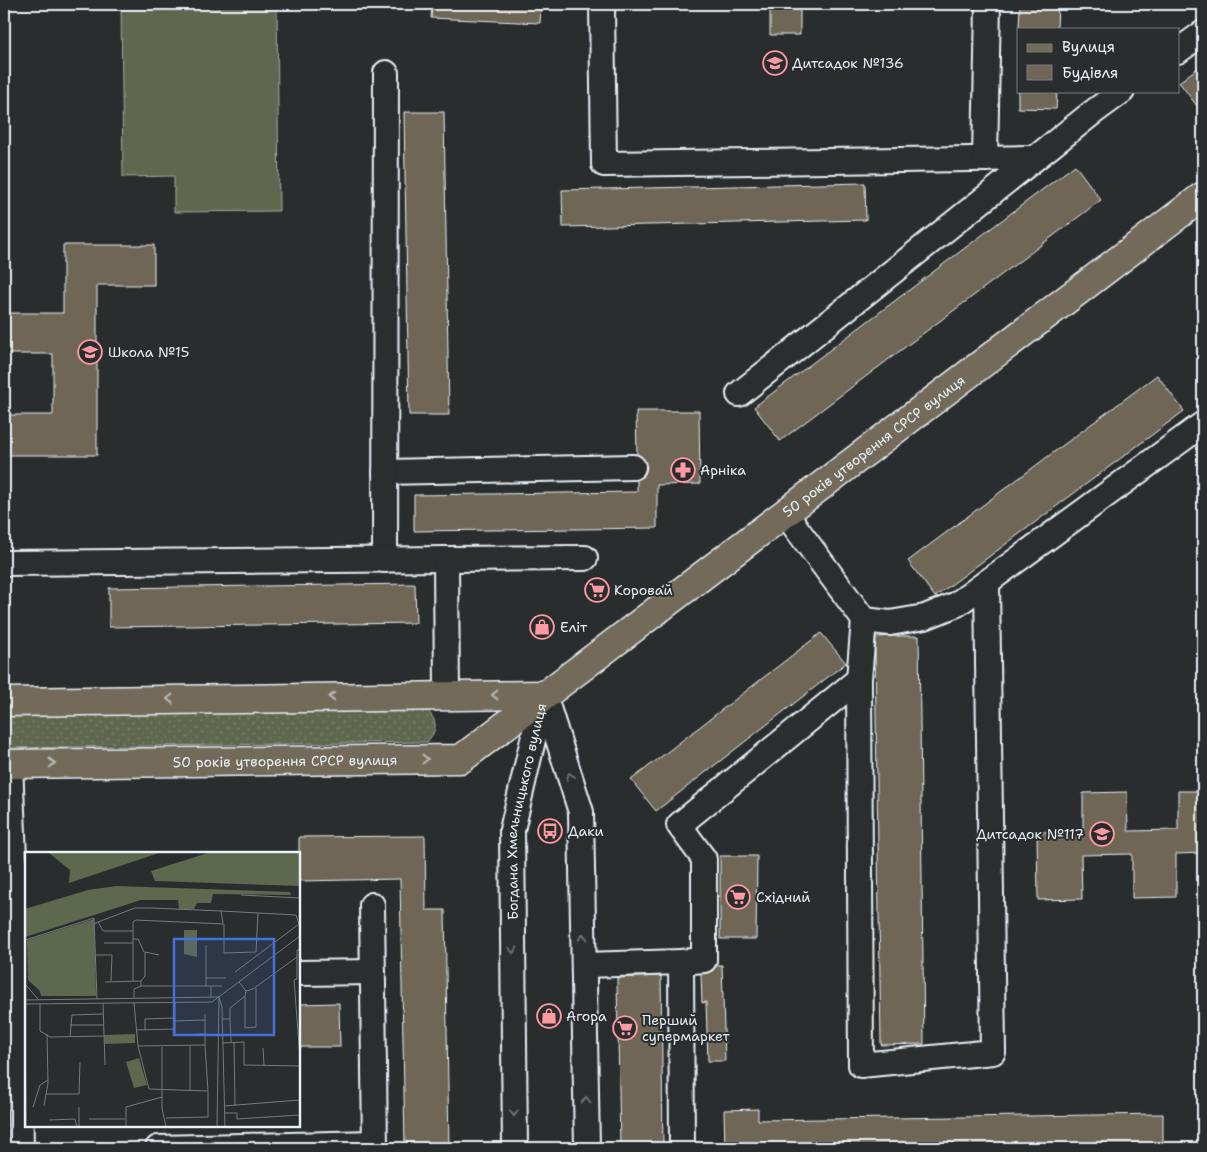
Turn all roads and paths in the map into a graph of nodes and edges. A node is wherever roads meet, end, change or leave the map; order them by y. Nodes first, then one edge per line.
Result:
1 (602, 4) edge
2 (988, 4) edge
3 (1203, 33) edge
4 (1180, 50) edge
5 (386, 72) dead end
6 (1121, 92) edge
7 (1035, 158) junction
8 (985, 159) junction
9 (1203, 196) edge
10 (739, 394) dead end
11 (1203, 424) edge
12 (633, 467) dead end
13 (385, 472) junction
14 (785, 513) junction
15 (585, 558) dead end
16 (446, 559) junction
17 (385, 560) junction
18 (4, 563) edge
19 (987, 582) junction
20 (864, 620) junction
21 (859, 679) junction
22 (544, 695) junction
23 (447, 696) junction
24 (4, 702) edge
25 (7, 764) edge
26 (372, 905) dead end
27 (11, 952) edge
28 (681, 962) junction
29 (584, 965) junction
30 (373, 972) junction
31 (300, 973) edge
32 (22, 978) edge
33 (12, 1082) edge
34 (375, 1146) edge
35 (21, 1148) edge
36 (158, 1148) edge
37 (515, 1148) edge
38 (588, 1148) edge
39 (682, 1148) edge

1 - 8 street
2 - 8 street
3 - 4 street
5 - 13 street
6 - 7 street
7 - 8 street
7 - 10 street
9 - 14 main road, 50 років утворення СРСР вулиця
11 - 19 street
12 - 13 street
13 - 17 street
14 - 20 street
14 - 22 main road, 50 років утворення СРСР вулиця
15 - 16 street
16 - 17 street
16 - 23 street
17 - 18 street
19 - 20 street
19 - 21 street
20 - 21 street
21 - 28 street
22 -> 23 main road
25 -> 22 main road, 50 років утворення СРСР вулиця
29 -> 22 street, Богдана Хмельницького вулиця
22 -> 37 street, Богдана Хмельницького вулиця
23 -> 24 main road
25 - 27 street
26 - 30 street
27 - 32 street
28 - 29 street
28 - 39 street
38 -> 29 street, Богдана Хмельницького вулиця
30 - 31 street
30 - 34 street
32 - 33 street
33 - 35 street
34 - 36 street

